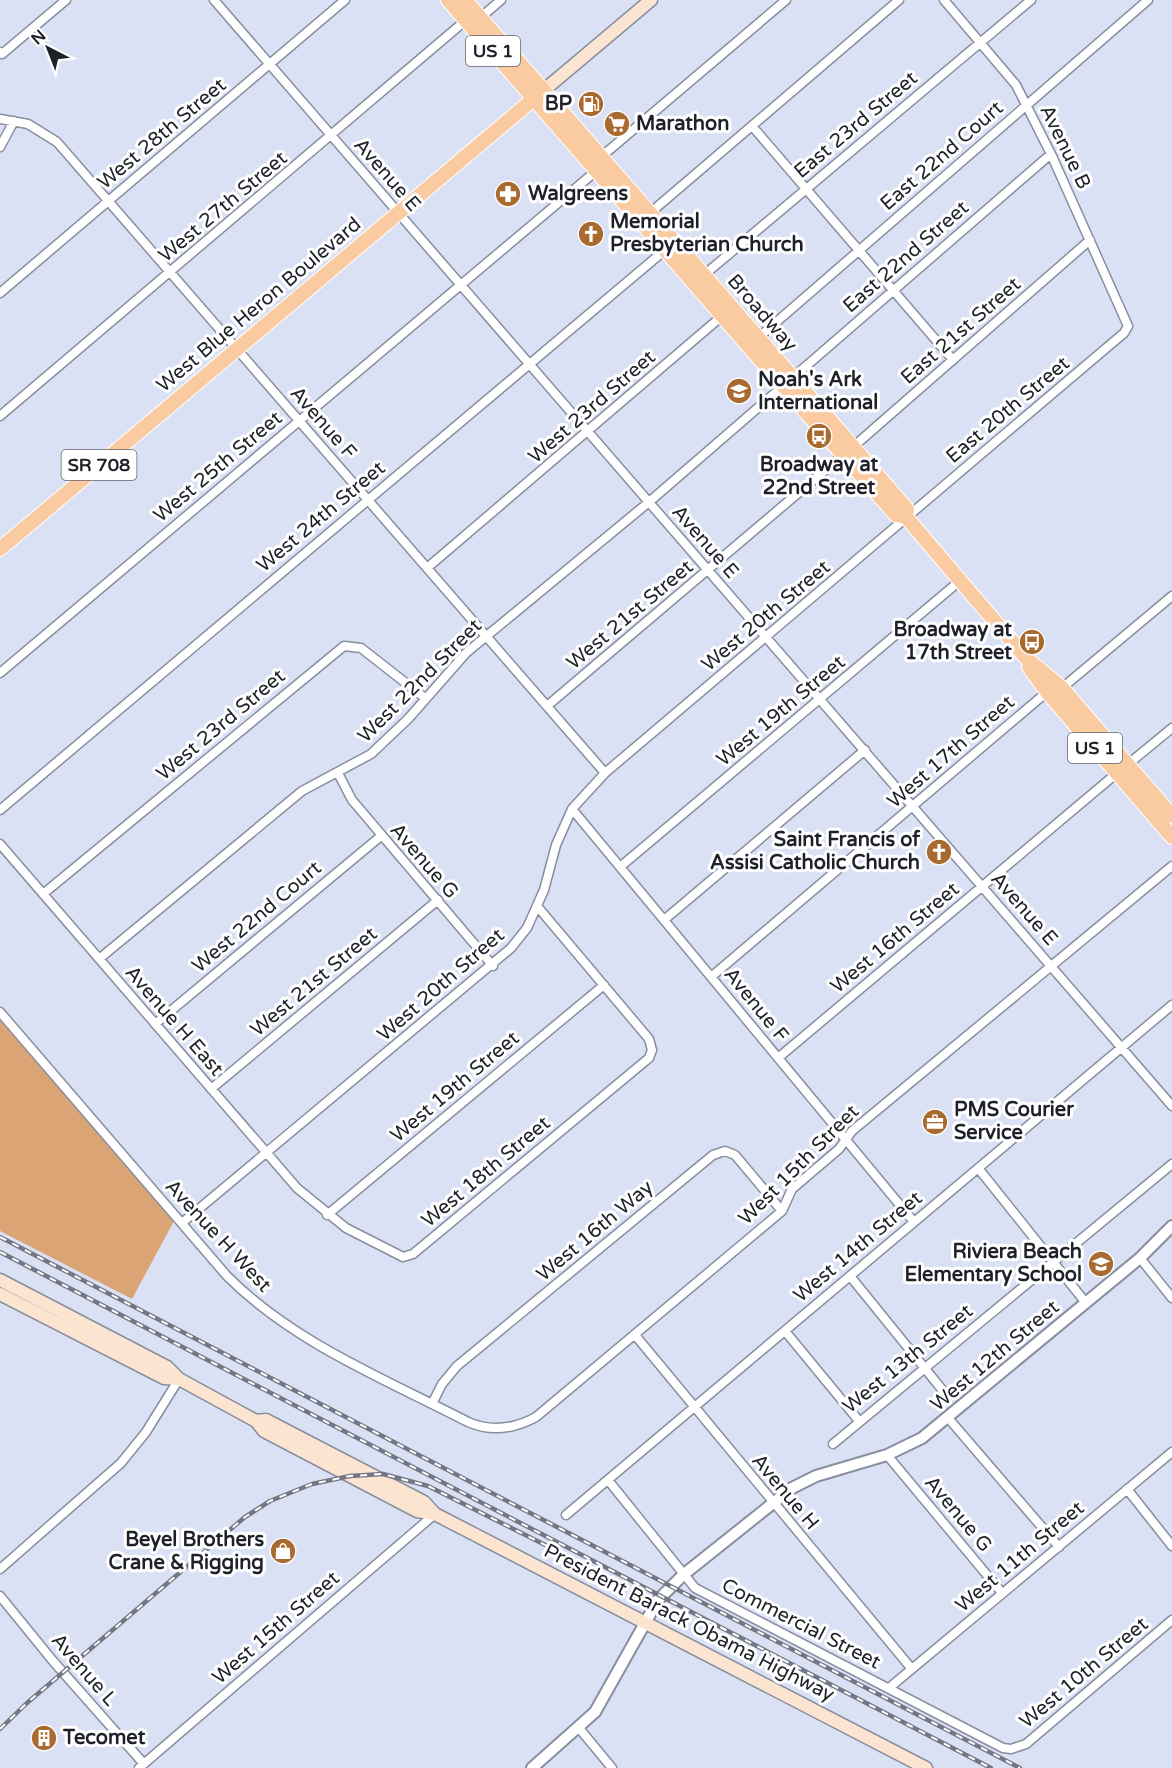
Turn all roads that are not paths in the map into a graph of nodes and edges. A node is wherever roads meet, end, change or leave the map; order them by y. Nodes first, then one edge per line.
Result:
1 (66, 0) edge
2 (214, 0) edge
3 (345, 0) edge
4 (448, 0) edge
5 (465, 0) edge
6 (501, 0) edge
7 (651, 0) edge
8 (786, 0) edge
9 (899, 0) edge
10 (944, 0) edge
11 (1031, 0) edge
12 (1148, 0) edge
13 (480, 18) junction
14 (466, 21) junction
15 (981, 41) junction
16 (0, 52) edge
17 (270, 65) junction
18 (538, 95) junction
19 (1027, 106) junction
20 (0, 119) edge
21 (14, 121) junction
22 (752, 126) junction
23 (332, 137) junction
24 (0, 147) edge
25 (1051, 154) junction
26 (601, 157) junction
27 (596, 171) junction
28 (805, 189) junction
29 (109, 201) junction
30 (398, 213) junction
31 (650, 213) junction
32 (1090, 240) junction
33 (665, 250) junction
34 (858, 251) junction
35 (171, 272) junction
36 (704, 275) junction
37 (460, 286) junction
38 (892, 291) junction
39 (0, 293) edge
40 (722, 316) junction
41 (1128, 326) joint
42 (758, 338) junction
43 (237, 349) junction
44 (953, 360) junction
45 (529, 364) junction
46 (787, 381) junction
47 (0, 417) edge
48 (299, 421) junction
49 (589, 433) junction
50 (848, 451) junction
51 (368, 499) junction
52 (649, 502) junction
53 (906, 517) junction
54 (0, 549) edge
55 (427, 568) junction
56 (709, 571) junction
57 (962, 579) junction
58 (1172, 596) edge
59 (486, 636) junction
60 (766, 638) junction
61 (1027, 659) junction
62 (0, 673) edge
63 (1062, 688) junction
64 (1047, 692) junction
65 (425, 698) junction
66 (820, 699) junction
67 (547, 706) junction
68 (1172, 728) edge
69 (865, 750) junction
70 (1122, 769) junction
71 (338, 773) junction
72 (605, 773) junction
73 (913, 807) junction
74 (572, 809) junction
75 (0, 810) edge
76 (1172, 816) edge
77 (381, 836) junction
78 (1172, 837) edge
79 (0, 844) edge
80 (1172, 866) edge
81 (620, 867) junction
82 (982, 886) junction
83 (43, 894) junction
84 (438, 900) junction
85 (537, 906) junction
86 (664, 920) junction
87 (99, 959) junction
88 (493, 966) junction
89 (1051, 967) junction
90 (711, 977) junction
91 (604, 985) junction
92 (1172, 1005) edge
93 (0, 1012) edge
94 (154, 1024) junction
95 (1121, 1047) junction
96 (778, 1058) junction
97 (210, 1089) junction
98 (1172, 1106) edge
99 (846, 1139) junction
100 (266, 1153) junction
101 (1172, 1164) edge
102 (978, 1168) junction
103 (782, 1211) junction
104 (327, 1215) junction
105 (914, 1222) junction
106 (182, 1223) junction
107 (1172, 1226) edge
108 (1140, 1258) junction
109 (1054, 1262) junction
110 (850, 1276) junction
111 (0, 1280) edge
112 (0, 1294) edge
113 (1172, 1298) edge
114 (1086, 1303) junction
115 (784, 1331) junction
116 (635, 1335) junction
117 (925, 1370) junction
118 (179, 1379) junction
119 (944, 1392) dead end
120 (432, 1404) junction
121 (694, 1408) junction
122 (949, 1419) junction
123 (859, 1421) junction
124 (498, 1428) joint
125 (833, 1444) dead end
126 (1172, 1452) edge
127 (887, 1455) junction
128 (608, 1480) junction
129 (1127, 1489) junction
130 (772, 1502) junction
131 (435, 1514) junction
132 (566, 1515) dead end
133 (1172, 1546) edge
134 (1059, 1547) junction
135 (0, 1569) edge
136 (683, 1575) junction
137 (1002, 1593) junction
138 (0, 1596) edge
139 (1172, 1620) edge
140 (646, 1622) junction
141 (911, 1668) junction
142 (889, 1688) junction
143 (579, 1728) junction
144 (1016, 1748) joint
145 (141, 1766) edge
146 (532, 1768) edge
147 (612, 1768) edge
148 (926, 1768) edge

1 - 16 street
2 - 17 street, Avenue E
3 - 17 street, West 28th Street
4 - 14 main road, Broadway / US 1
5 - 13 main road, Broadway / US 1
6 - 13 street
7 - 18 main road
8 - 26 street
9 - 22 street
10 - 15 street, Avenue B
11 - 15 street, East 23rd Street
12 - 19 street, East 22nd Court
13 - 18 main road, Broadway / US 1
14 - 18 main road, Broadway / US 1
14 - 23 street, West 27th Street
15 - 19 street, Avenue B
15 - 28 street, East 23rd Street
17 - 23 street, Avenue E
17 - 29 street, West 28th Street
18 - 26 main road, Broadway / US 1
18 - 27 main road, Broadway / US 1
18 - 30 main road, West Blue Heron Boulevard / SR 708
19 - 25 street, Avenue B
19 - 34 street, East 22nd Court
20 - 21 street, Avenue F
21 - 24 street
21 - 29 street, Avenue F
22 - 28 street
22 - 31 street
23 - 30 street, Avenue E
23 - 35 street, West 27th Street
25 - 32 street, Avenue B
25 - 38 street, East 22nd Street
26 - 31 main road, Broadway / US 1
27 - 33 main road, Broadway / US 1
27 - 37 street, West 25th Street
28 - 34 street
28 - 36 street, East 23rd Street
29 - 35 street, Avenue F
29 - 39 street, West 28th Street
30 - 37 street, Avenue E
30 - 43 main road, West Blue Heron Boulevard / SR 708
31 - 36 main road, Broadway / US 1
32 - 41 street, Avenue B
32 - 44 street, East 21st Street
33 - 40 main road, Broadway / US 1
33 - 45 street, West 24th Street
34 - 38 street
34 - 42 street, East 22nd Court
35 - 43 street, Avenue F
35 - 47 street, West 27th Street
36 - 42 main road, Broadway / US 1
37 - 45 street, Avenue E
37 - 48 street, West 25th Street
38 - 44 street
38 - 46 street, East 22nd Street
40 - 46 main road, Broadway / US 1
40 - 49 street, West 23rd Street
41 - 53 street, East 20th Street
42 - 46 main road, Broadway / US 1
43 - 48 street, Avenue F
43 - 54 main road, West Blue Heron Boulevard / SR 708
44 - 50 street, East 21st Street
45 - 49 street, Avenue E
45 - 51 street, West 24th Street
46 - 50 main road, Broadway / US 1
46 - 52 street, West 22nd Street
48 - 51 street, Avenue F
48 - 62 street, West 25th Street
49 - 52 street, Avenue E
49 - 55 street, West 23rd Street
50 - 53 main road, Broadway / US 1
50 - 56 street, West 21st Street
51 - 55 street, Avenue F
51 - 75 street, West 24th Street
52 - 56 street, Avenue E
52 - 59 street, West 22nd Street
53 - 57 main road, Broadway / US 1
53 - 60 street, West 20th Street
55 - 59 street, Avenue F
56 - 60 street, Avenue E
56 - 67 street, West 21st Street
57 - 61 main road, Broadway / US 1
57 - 66 street, West 19th Street
58 - 63 street
59 - 65 street, West 22nd Street
59 - 67 street, Avenue F
60 - 66 street, Avenue E
60 - 72 street, West 20th Street
61 - 63 main road, Broadway / US 1
61 - 64 main road, Broadway / US 1
63 - 70 main road, Broadway / US 1
64 - 70 main road, Broadway / US 1
64 - 73 street, West 17th Street
65 - 71 street, West 22nd Street
65 - 83 street, West 23rd Street
66 - 69 street, Avenue E
66 - 81 street, West 19th Street
67 - 72 street, Avenue F
68 - 70 street, West 16th Street
69 - 73 street, Avenue E
69 - 86 street
70 - 76 main road, Broadway / US 1
70 - 78 main road, Broadway / US 1
70 - 82 street, West 16th Street
71 - 77 street, Avenue G
71 - 87 street, West 22nd Street
72 - 74 street, West 20th Street
73 - 82 street, Avenue E
73 - 90 street, West 17th Street
74 - 81 street, Avenue F
74 - 85 street, West 20th Street
77 - 84 street, Avenue G
77 - 94 street, West 22nd Court
79 - 83 street, Avenue H East
80 - 89 street, West 15th Street
81 - 86 street, Avenue F
82 - 89 street, Avenue E
82 - 96 street, West 16th Street
83 - 87 street, Avenue H East
84 - 88 street, Avenue G
84 - 97 street, West 21st Street
85 - 88 street, West 20th Street
85 - 91 street
86 - 90 street, Avenue F
87 - 94 street, Avenue H East
88 - 100 street, West 20th Street
89 - 95 street, Avenue E
89 - 99 street, West 15th Street
90 - 96 street, Avenue F
91 - 104 street, West 19th Street
91 - 104 street, West 18th Street
92 - 95 street, West 14th Street
93 - 106 street, Avenue H West
94 - 97 street, Avenue H East
95 - 98 street, Avenue E
95 - 102 street, West 14th Street
96 - 99 street, Avenue F
97 - 100 street, Avenue H East
99 - 103 street, West 15th Street
99 - 105 street, Avenue F
100 - 104 street, Avenue H East
100 - 106 street, West 20th Street
101 - 109 street, West 13th Street
102 - 105 street, West 14th Street
102 - 109 street
103 - 116 street, West 15th Street
103 - 120 street, West 16th Way
105 - 110 street, West 14th Street
106 - 120 street, Avenue H West
107 - 108 street, West 12th Street
108 - 113 street
108 - 114 street, West 12th Street
109 - 114 street
109 - 117 street, West 13th Street
110 - 115 street, West 14th Street
110 - 117 street
111 - 118 main road, President Barack Obama Highway
112 - 118 main road, President Barack Obama Highway
114 - 122 street, West 12th Street
115 - 121 street, West 14th Street
115 - 123 street
116 - 121 street, Avenue H
116 - 124 street, West 15th Street
117 - 119 street
117 - 123 street, West 13th Street
118 - 131 main road, President Barack Obama Highway
118 - 135 street
120 - 124 street, Avenue H West
121 - 128 street, West 14th Street
121 - 130 street, Avenue H
122 - 127 street, West 12th Street
122 - 134 street
123 - 125 street, West 13th Street
126 - 129 street, West 11th Street
127 - 130 street
127 - 137 street, Avenue G
128 - 132 street, West 14th Street
128 - 136 street, Commercial Street
129 - 133 street
129 - 134 street, West 11th Street
130 - 136 street
130 - 141 street, Avenue H
131 - 140 main road, President Barack Obama Highway
131 - 145 street, West 15th Street
134 - 137 street, West 11th Street
136 - 140 street
136 - 142 street, Commercial Street
137 - 141 street, West 11th Street
138 - 145 street, Avenue L
139 - 144 street, West 10th Street
140 - 143 street
140 - 148 main road, President Barack Obama Highway
141 - 142 street, West 11th Street
142 - 144 street, Commercial Street
143 - 146 street
143 - 147 street

